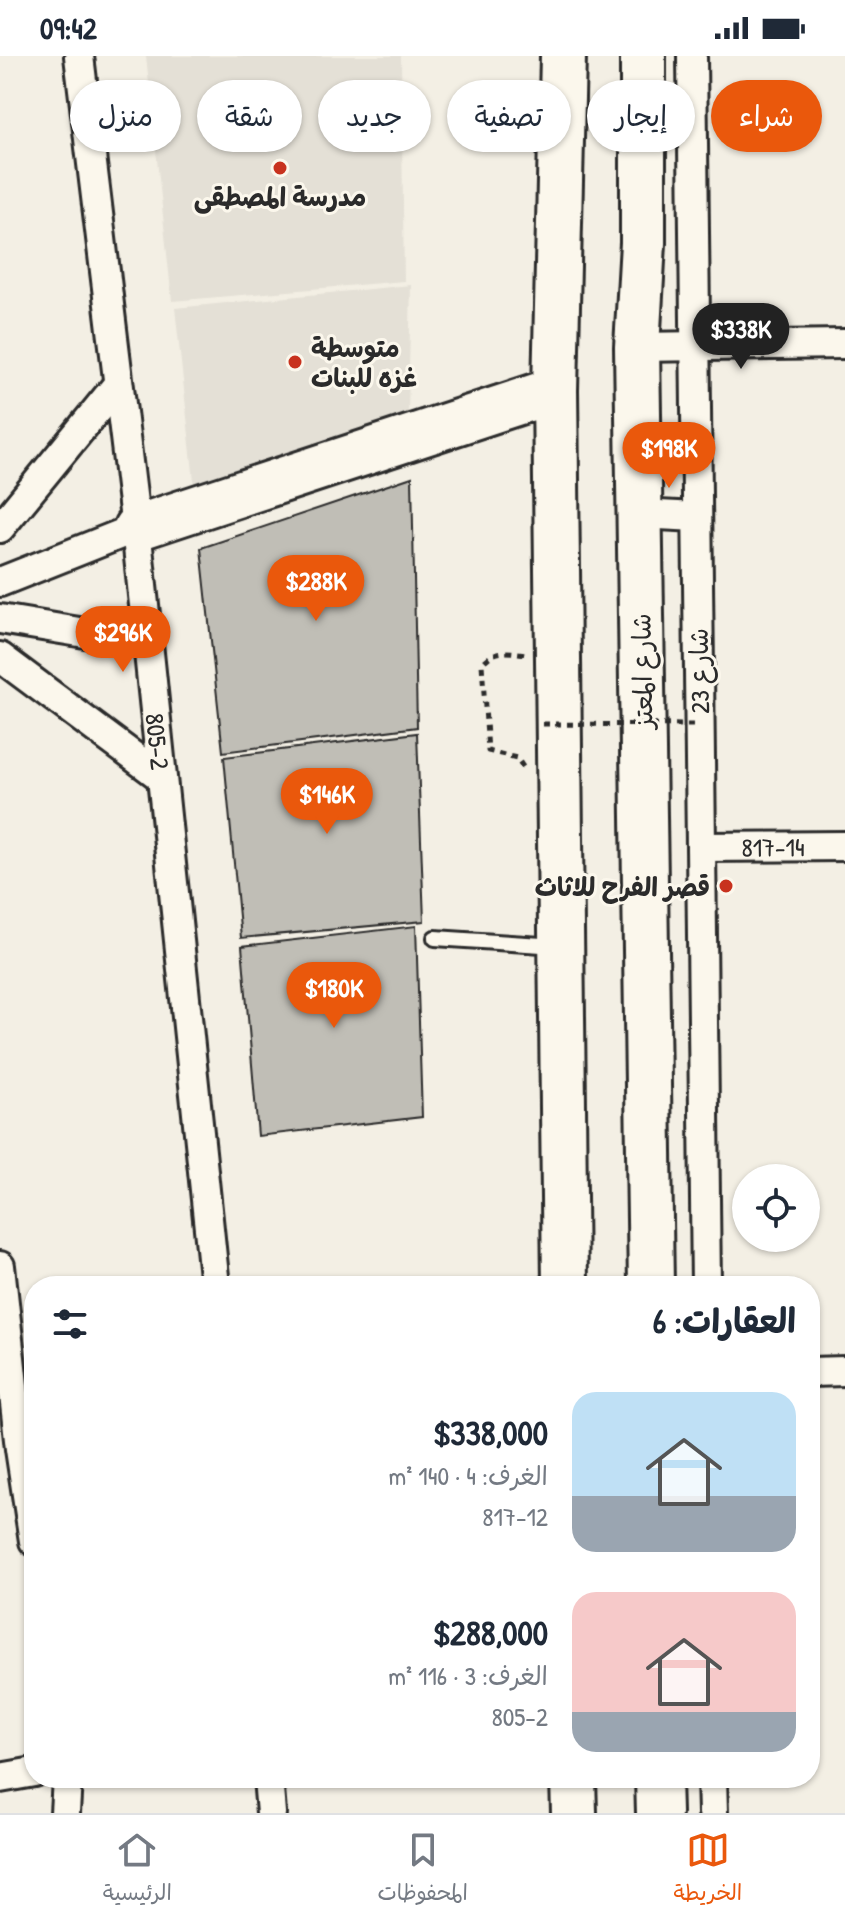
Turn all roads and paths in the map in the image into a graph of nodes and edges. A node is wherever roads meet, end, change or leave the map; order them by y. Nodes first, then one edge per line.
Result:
1 (79, 56) edge
2 (563, 56) edge
3 (643, 56) edge
4 (692, 56) edge
5 (845, 344) edge
6 (695, 346) junction
7 (637, 347) junction
8 (118, 384) junction
9 (555, 390) junction
10 (639, 514) junction
11 (697, 517) junction
12 (0, 528) edge
13 (136, 528) junction
14 (0, 582) edge
15 (0, 619) edge
16 (146, 643) junction
17 (0, 657) edge
18 (557, 658) junction
19 (543, 724) dead end
20 (695, 725) dead end
21 (493, 754) dead end
22 (161, 777) junction
23 (845, 846) edge
24 (701, 847) junction
25 (435, 938) dead end
26 (561, 946) junction
27 (0, 1266) edge
28 (214, 1276) edge
29 (565, 1276) edge
30 (651, 1276) edge
31 (706, 1276) edge
32 (845, 1371) edge
33 (820, 1372) edge
34 (24, 1429) edge
35 (24, 1774) edge
36 (0, 1778) edge
37 (66, 1788) edge
38 (269, 1788) edge
39 (573, 1788) edge
40 (658, 1788) edge
41 (712, 1788) edge
42 (65, 1813) edge
43 (271, 1813) edge
44 (574, 1813) edge
45 (659, 1813) edge
46 (713, 1813) edge

1 - 8 street, 805-2
2 - 9 main road
3 - 7 main road, شارع المعتز
4 - 6 street, شارع 23
5 - 6 street
6 - 7 street
6 - 11 street, شارع 23
7 - 10 main road, شارع المعتز
8 - 12 street
8 - 13 street, 805-2
9 - 13 main road
9 - 18 main road
10 - 11 street
10 - 30 main road, شارع المعتز
11 - 24 street, شارع 23
13 - 14 street
13 - 16 street, 805-2
15 - 16 street
16 - 22 street, 805-2
17 - 22 street
18 - 21 path
18 - 26 main road
19 - 20 path, bridge
22 - 28 street, 805-2
23 - 24 street, 817-14
24 - 31 street, شارع 23
25 - 26 lane
26 - 29 main road
27 - 34 street
32 - 33 street
35 - 36 street
37 - 42 street
38 - 43 street
39 - 44 main road
40 - 45 main road
41 - 46 street

